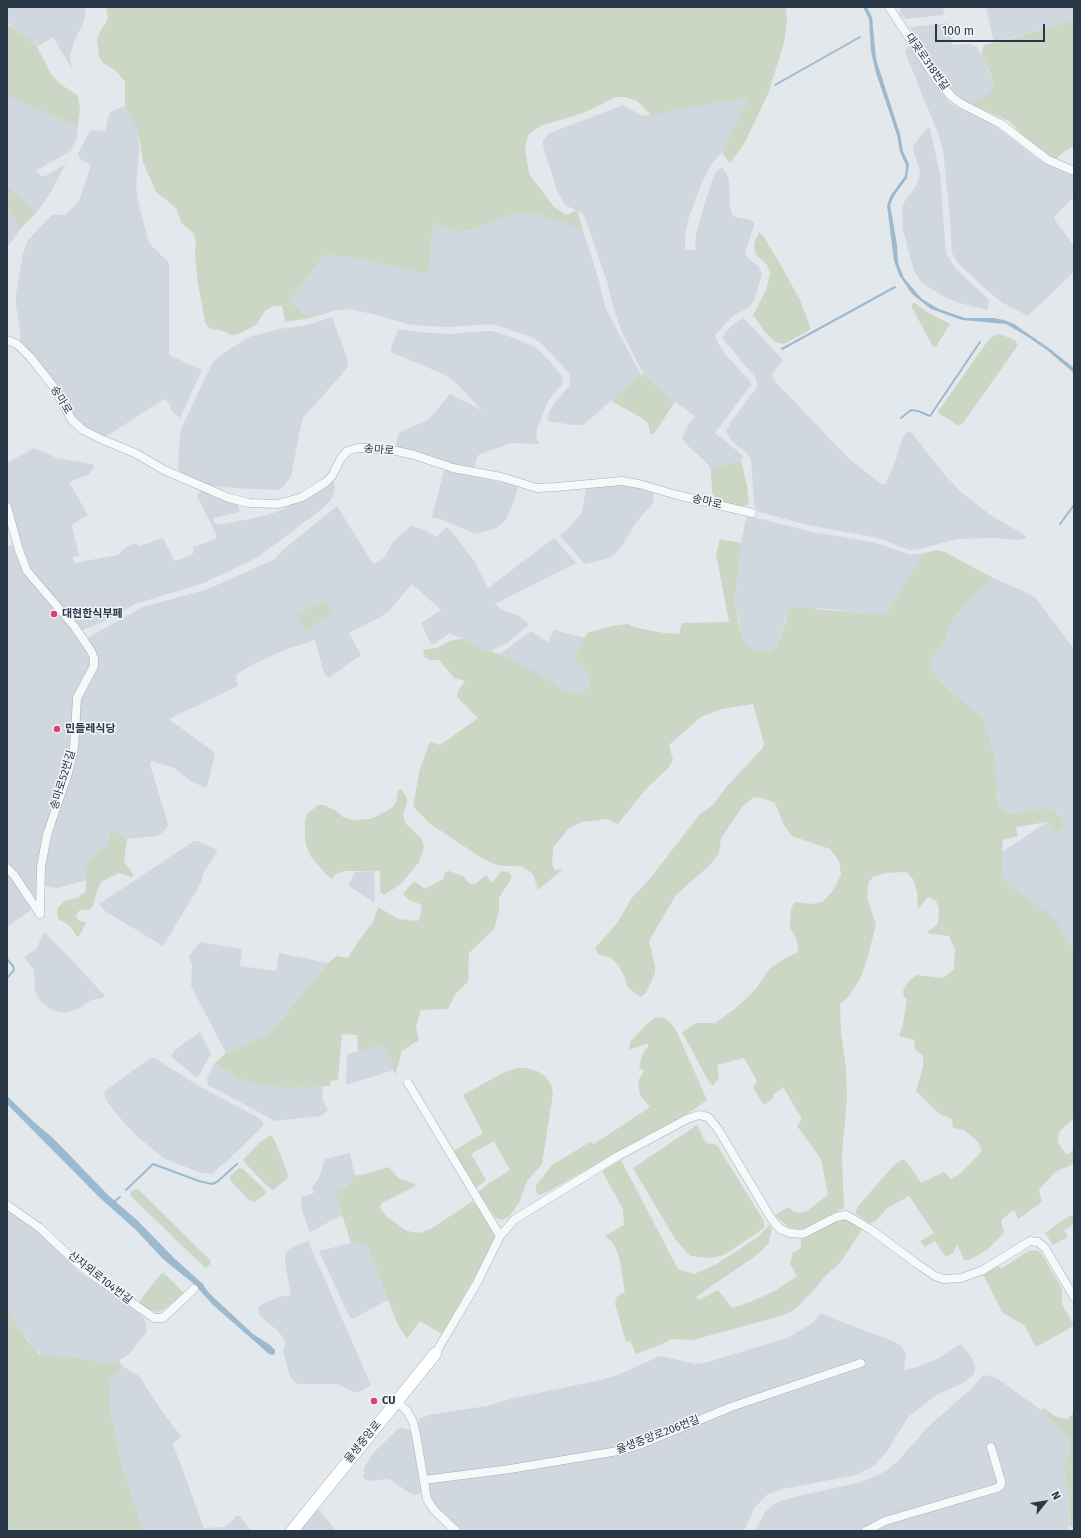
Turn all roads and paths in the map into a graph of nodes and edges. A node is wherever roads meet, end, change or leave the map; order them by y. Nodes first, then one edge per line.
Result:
1 (889, 7) edge
2 (1074, 171) edge
3 (7, 340) edge
4 (7, 506) edge
5 (752, 512) dead end
6 (7, 868) edge
7 (408, 1083) dead end
8 (7, 1205) edge
9 (500, 1236) junction
10 (194, 1289) dead end
11 (1074, 1297) edge
12 (435, 1354) joint
13 (861, 1364) dead end
14 (396, 1402) junction
15 (991, 1447) dead end
16 (424, 1480) junction
17 (292, 1531) edge
18 (456, 1531) edge
19 (866, 1531) edge

1 - 2 street, 대곶로318번길
3 - 5 street, 송마로
4 - 6 street, 송마로52번길
7 - 9 street
8 - 10 street, 산자뫼로104번길
9 - 11 street
9 - 12 street
12 - 14 street, 율생중앙로
13 - 16 street, 율생중앙로206번길
14 - 16 street
14 - 17 street, 율생중앙로
15 - 19 street
16 - 18 street

